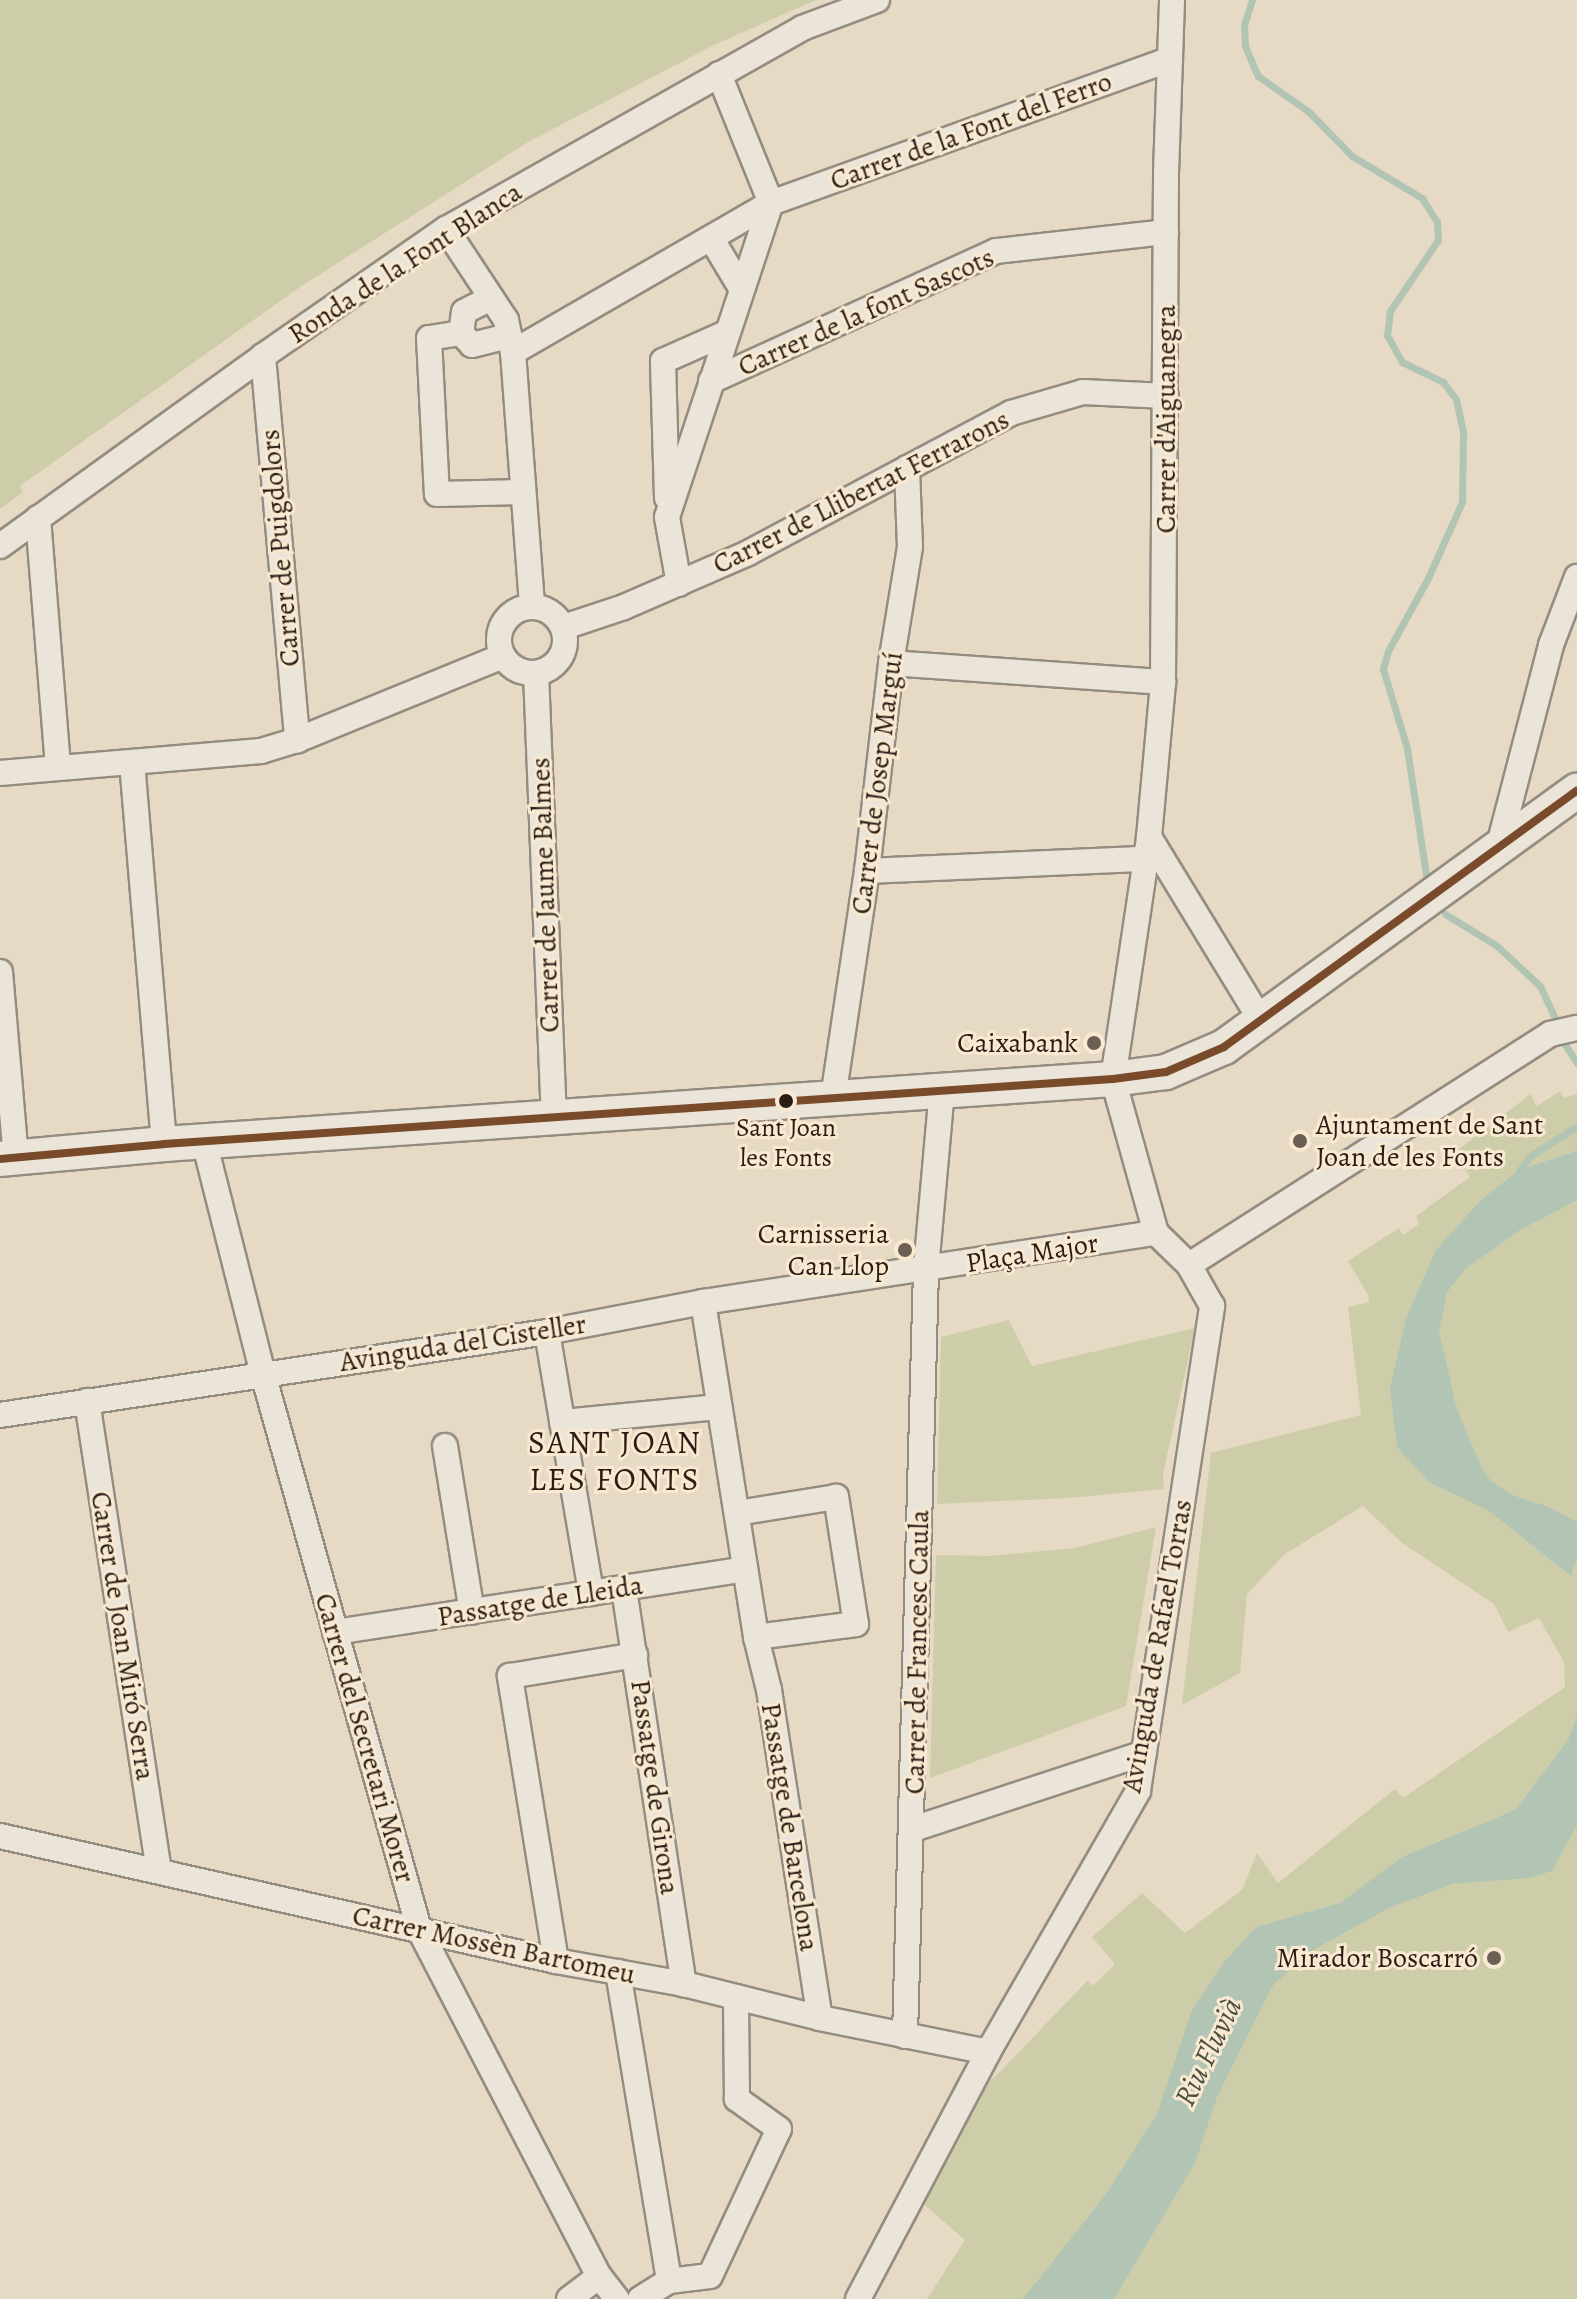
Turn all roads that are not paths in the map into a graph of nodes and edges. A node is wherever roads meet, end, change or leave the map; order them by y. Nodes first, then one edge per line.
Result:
1 (877, 0) edge
2 (1172, 0) edge
3 (1170, 59) junction
4 (719, 74) junction
5 (771, 203) junction
6 (446, 229) junction
7 (1166, 232) junction
8 (711, 238) junction
9 (741, 288) junction
10 (491, 298) junction
11 (461, 333) junction
12 (726, 333) junction
13 (511, 344) junction
14 (263, 356) junction
15 (711, 381) junction
16 (1166, 396) junction
17 (907, 468) junction
18 (523, 492) junction
19 (667, 517) junction
20 (38, 518) junction
21 (0, 546) edge
22 (1577, 577) edge
23 (679, 584) junction
24 (532, 605) junction
25 (564, 627) junction
26 (1577, 627) edge
27 (1551, 645) junction
28 (503, 656) junction
29 (891, 663) junction
30 (536, 673) junction
31 (1163, 682) junction
32 (297, 740) junction
33 (132, 762) junction
34 (58, 767) junction
35 (0, 773) edge
36 (1575, 793) edge
37 (1499, 845) junction
38 (1147, 848) junction
39 (867, 871) junction
40 (0, 972) edge
41 (1260, 1019) junction
42 (1577, 1028) edge
43 (1113, 1079) junction
44 (942, 1090) junction
45 (833, 1098) junction
46 (554, 1117) junction
47 (204, 1141) junction
48 (164, 1144) junction
49 (8, 1159) edge
50 (1156, 1233) junction
51 (1189, 1265) junction
52 (926, 1269) junction
53 (703, 1302) junction
54 (547, 1332) junction
55 (263, 1374) junction
56 (87, 1401) junction
57 (719, 1407) junction
58 (0, 1415) edge
59 (562, 1422) junction
60 (445, 1446) dead end
61 (737, 1513) junction
62 (745, 1569) junction
63 (624, 1589) junction
64 (591, 1593) junction
65 (472, 1612) junction
66 (335, 1632) junction
67 (756, 1637) junction
68 (635, 1655) junction
69 (1144, 1753) junction
70 (913, 1829) junction
71 (0, 1836) edge
72 (159, 1871) junction
73 (419, 1929) junction
74 (556, 1961) junction
75 (618, 1972) junction
76 (684, 1984) junction
77 (736, 1997) junction
78 (820, 2018) junction
79 (905, 2036) junction
80 (988, 2052) junction
81 (599, 2276) junction
82 (669, 2281) junction
83 (569, 2299) edge
84 (617, 2299) edge
85 (640, 2299) edge
86 (858, 2299) edge

1 - 4 street, Ronda de la Font Blanca
2 - 3 street, Carrer d'Aiguanegra
3 - 5 street, Carrer de la Font del Ferro
3 - 7 street, Carrer d'Aiguanegra
4 - 5 street
4 - 6 street, Ronda de la Font Blanca
5 - 8 street, Carrer de la Font del Ferro
5 - 9 street
6 - 10 street
6 - 14 street, Ronda de la Font Blanca
7 - 15 street, Carrer de la font Sascots
7 - 16 street, Carrer d'Aiguanegra
8 - 9 street
8 - 13 street, Carrer de la Font del Ferro
9 - 12 street
10 - 11 street
10 - 13 street
11 - 13 street
11 - 18 street
12 - 15 street
12 - 19 street
13 - 18 street
14 - 20 street, Ronda de la Font Blanca
14 - 32 street, Carrer de Puigdolors
15 - 19 street
16 - 17 street, Carrer de Llibertat Ferrarons
16 - 31 street, Carrer d'Aiguanegra
17 - 23 street, Carrer de Llibertat Ferrarons
17 - 29 street, Carrer de Josep Marguí
18 - 24 street
19 - 23 street
20 - 21 street, Ronda de la Font Blanca
20 - 34 street
22 - 27 street
23 - 25 street, Carrer de Llibertat Ferrarons
24 - 25 street
24 - 28 street
25 - 30 street
26 - 27 street
27 - 37 street
28 - 30 street
28 - 32 street
29 - 31 street
29 - 39 street, Carrer de Josep Marguí
30 - 46 street, Carrer de Jaume Balmes
31 - 38 street, Carrer d'Aiguanegra
32 - 33 street
33 - 34 street
33 - 48 street
34 - 35 street
36 - 37 street
37 - 41 street
38 - 39 street
38 - 41 street
38 - 43 street, Carrer d'Aiguanegra
39 - 45 street, Carrer de Josep Marguí
40 - 49 street
41 - 43 street
42 - 51 street
43 - 44 street
43 - 50 street
44 - 45 street
44 - 52 street, Plaça Major
45 - 46 street
46 - 47 street
47 - 48 street
47 - 55 street, Carrer del Secretari Morer
48 - 49 street
50 - 51 street, Avinguda de Rafael Torras
50 - 52 street, Plaça Major
51 - 69 street, Avinguda de Rafael Torras
52 - 53 street, Avinguda del Cisteller
52 - 70 street, Carrer de Francesc Caula
53 - 54 street, Avinguda del Cisteller
53 - 57 street
54 - 55 street, Avinguda del Cisteller
54 - 59 street
55 - 56 street, Avinguda del Cisteller
55 - 66 street, Carrer del Secretari Morer
56 - 58 street, Avinguda del Cisteller
56 - 72 street, Carrer de Joan Miró Serra
57 - 59 street
57 - 61 street
59 - 64 street
60 - 65 street
61 - 62 street, Passatge de Barcelona
61 - 67 street
62 - 63 street, Passatge de Lleida
62 - 67 street, Passatge de Barcelona
63 - 64 street, Passatge de Lleida
63 - 68 street, Passatge de Girona
64 - 65 street, Passatge de Lleida
65 - 66 street, Passatge de Lleida
66 - 73 street, Carrer del Secretari Morer
67 - 78 street, Passatge de Barcelona
68 - 74 street
68 - 76 street, Passatge de Girona
69 - 70 street
69 - 80 street, Avinguda de Rafael Torras
70 - 79 street, Carrer de Francesc Caula
71 - 72 street, Carrer Mossèn Bartomeu
72 - 73 street, Carrer Mossèn Bartomeu
73 - 74 street, Carrer Mossèn Bartomeu
73 - 81 street, Carrer del Secretari Morer
74 - 75 street, Carrer Mossèn Bartomeu
75 - 76 street, Carrer Mossèn Bartomeu
75 - 82 street
76 - 77 street, Carrer Mossèn Bartomeu
77 - 78 street, Carrer Mossèn Bartomeu
77 - 82 street
78 - 79 street, Carrer Mossèn Bartomeu
79 - 80 street, Carrer Mossèn Bartomeu
80 - 86 street, Avinguda de Rafael Torras
81 - 83 street
81 - 84 street, Carrer del Secretari Morer
82 - 85 street

